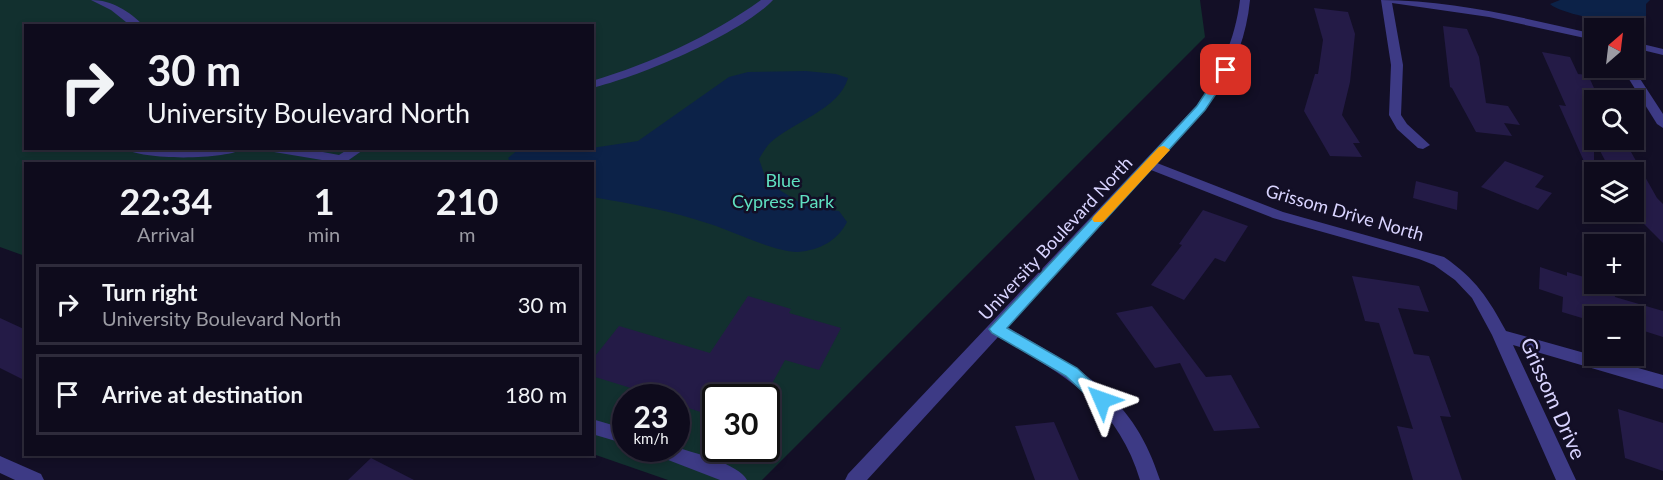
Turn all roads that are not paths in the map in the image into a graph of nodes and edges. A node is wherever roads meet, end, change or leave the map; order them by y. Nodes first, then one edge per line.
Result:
1 (96, 0) edge
2 (768, 0) edge
3 (1245, 0) edge
4 (1386, 0) edge
5 (1394, 0) edge
6 (1487, 0) edge
7 (1489, 14) junction
8 (136, 24) edge
9 (1584, 35) edge
10 (1644, 47) edge
11 (1663, 52) edge
12 (1633, 78) edge
13 (594, 84) edge
14 (1663, 124) edge
15 (1423, 146) dead end
16 (136, 150) edge
17 (215, 150) edge
18 (284, 150) edge
19 (356, 150) edge
20 (336, 161) edge
21 (1149, 165) junction
22 (997, 329) junction
23 (1500, 335) junction
24 (1663, 382) edge
25 (594, 427) edge
26 (612, 432) edge
27 (690, 460) edge
28 (0, 464) edge
29 (34, 480) edge
30 (737, 480) edge
31 (855, 480) edge
32 (1150, 480) edge
33 (1566, 480) edge

1 - 8 street
2 - 13 street
3 - 21 street, University Boulevard North
4 - 15 street
5 - 7 street
6 - 7 street
7 - 9 street
10 - 11 street
12 - 14 street
16 - 17 street
18 - 20 street
19 - 20 street
21 - 22 street, University Boulevard North
21 - 23 street, Grissom Drive North
22 - 31 street, University Boulevard North
22 - 32 street
23 - 24 street
23 - 33 street, Grissom Drive
25 - 26 street
27 - 30 street
28 - 29 street

